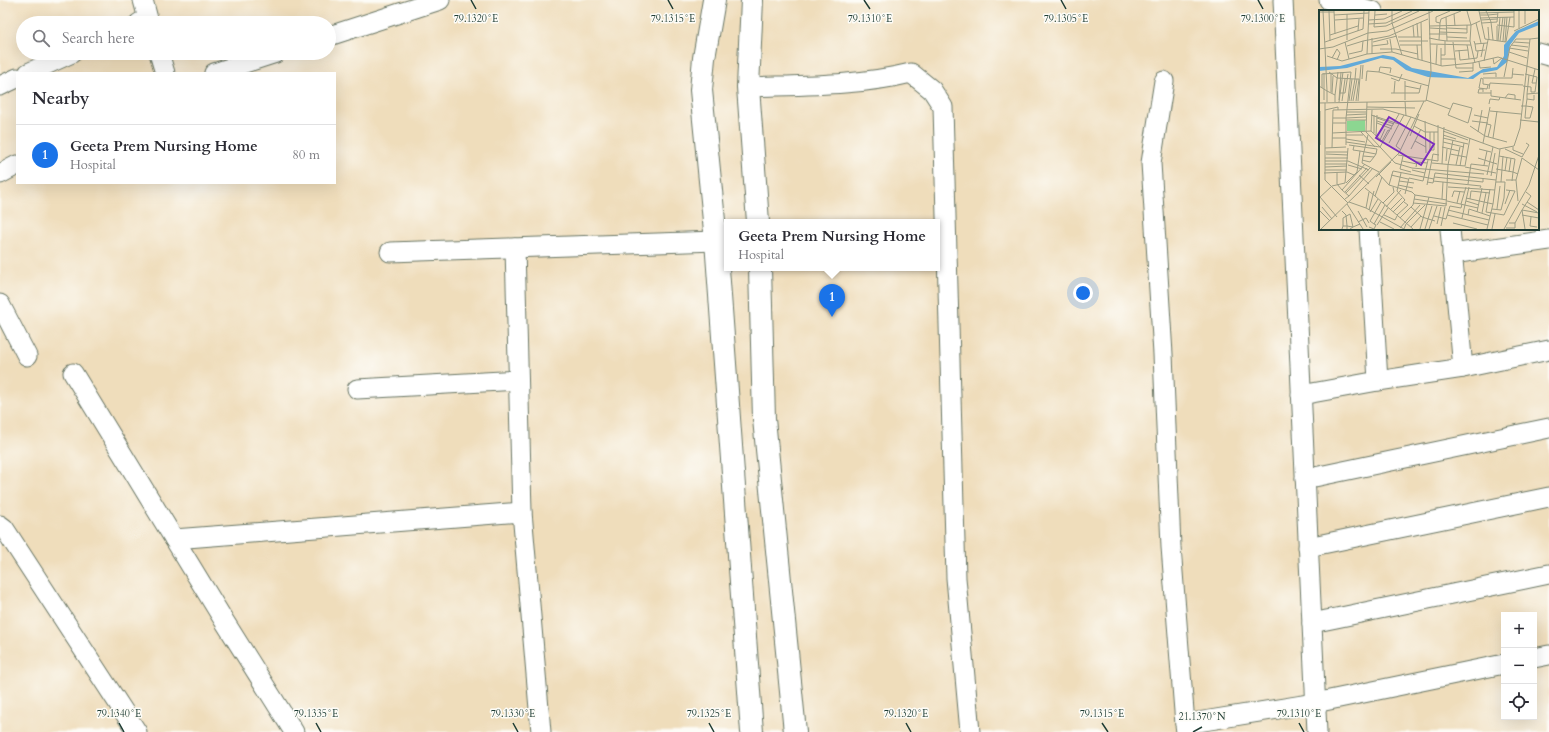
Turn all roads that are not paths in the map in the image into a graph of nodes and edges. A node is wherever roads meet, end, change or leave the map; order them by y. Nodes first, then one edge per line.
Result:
1 (143, 0) edge
2 (440, 0) edge
3 (714, 0) edge
4 (752, 0) edge
5 (1283, 0) edge
6 (1329, 0) edge
7 (1361, 10) edge
8 (145, 16) edge
9 (336, 34) edge
10 (1539, 53) edge
11 (1549, 56) edge
12 (57, 60) edge
13 (161, 60) edge
14 (254, 60) edge
15 (30, 72) edge
16 (165, 72) edge
17 (217, 72) edge
18 (16, 78) edge
19 (1164, 81) dead end
20 (0, 86) edge
21 (748, 87) junction
22 (16, 166) edge
23 (0, 174) edge
24 (758, 219) edge
25 (1368, 230) edge
26 (1450, 230) edge
27 (1549, 240) edge
28 (716, 241) junction
29 (515, 248) junction
30 (390, 252) dead end
31 (1452, 254) junction
32 (760, 271) edge
33 (0, 304) edge
34 (1549, 350) edge
35 (27, 356) dead end
36 (1463, 368) junction
37 (73, 373) dead end
38 (518, 380) junction
39 (1378, 381) junction
40 (357, 389) dead end
41 (1301, 395) junction
42 (1549, 428) edge
43 (1305, 479) junction
44 (1549, 497) edge
45 (522, 512) junction
46 (0, 525) edge
47 (174, 539) junction
48 (1308, 547) junction
49 (1549, 574) edge
50 (1312, 622) junction
51 (1549, 655) edge
52 (1537, 657) edge
53 (1501, 665) edge
54 (1315, 703) junction
55 (1186, 728) edge
56 (137, 732) edge
57 (294, 732) edge
58 (541, 732) edge
59 (752, 732) edge
60 (795, 732) edge
61 (970, 732) edge
62 (1317, 732) edge

1 - 8 street
2 - 9 street
3 - 28 street
4 - 21 street
5 - 41 street
6 - 7 street
10 - 11 street
12 - 15 street
13 - 16 street
14 - 17 street
18 - 20 street
19 - 55 street
21 - 24 street
21 - 61 street
22 - 23 street
25 - 39 street
26 - 31 street
27 - 31 street
28 - 29 street
28 - 59 street
29 - 30 street
29 - 38 street
31 - 36 street
32 - 60 street
33 - 35 street
34 - 36 street
36 - 39 street
37 - 47 street
38 - 40 street
38 - 45 street
39 - 41 street
41 - 43 street
42 - 43 street
43 - 48 street
44 - 48 street
45 - 47 street
45 - 58 street
46 - 56 street
47 - 57 street
48 - 50 street
49 - 50 street
50 - 54 street
51 - 52 street
53 - 54 street
54 - 55 street
54 - 62 street

